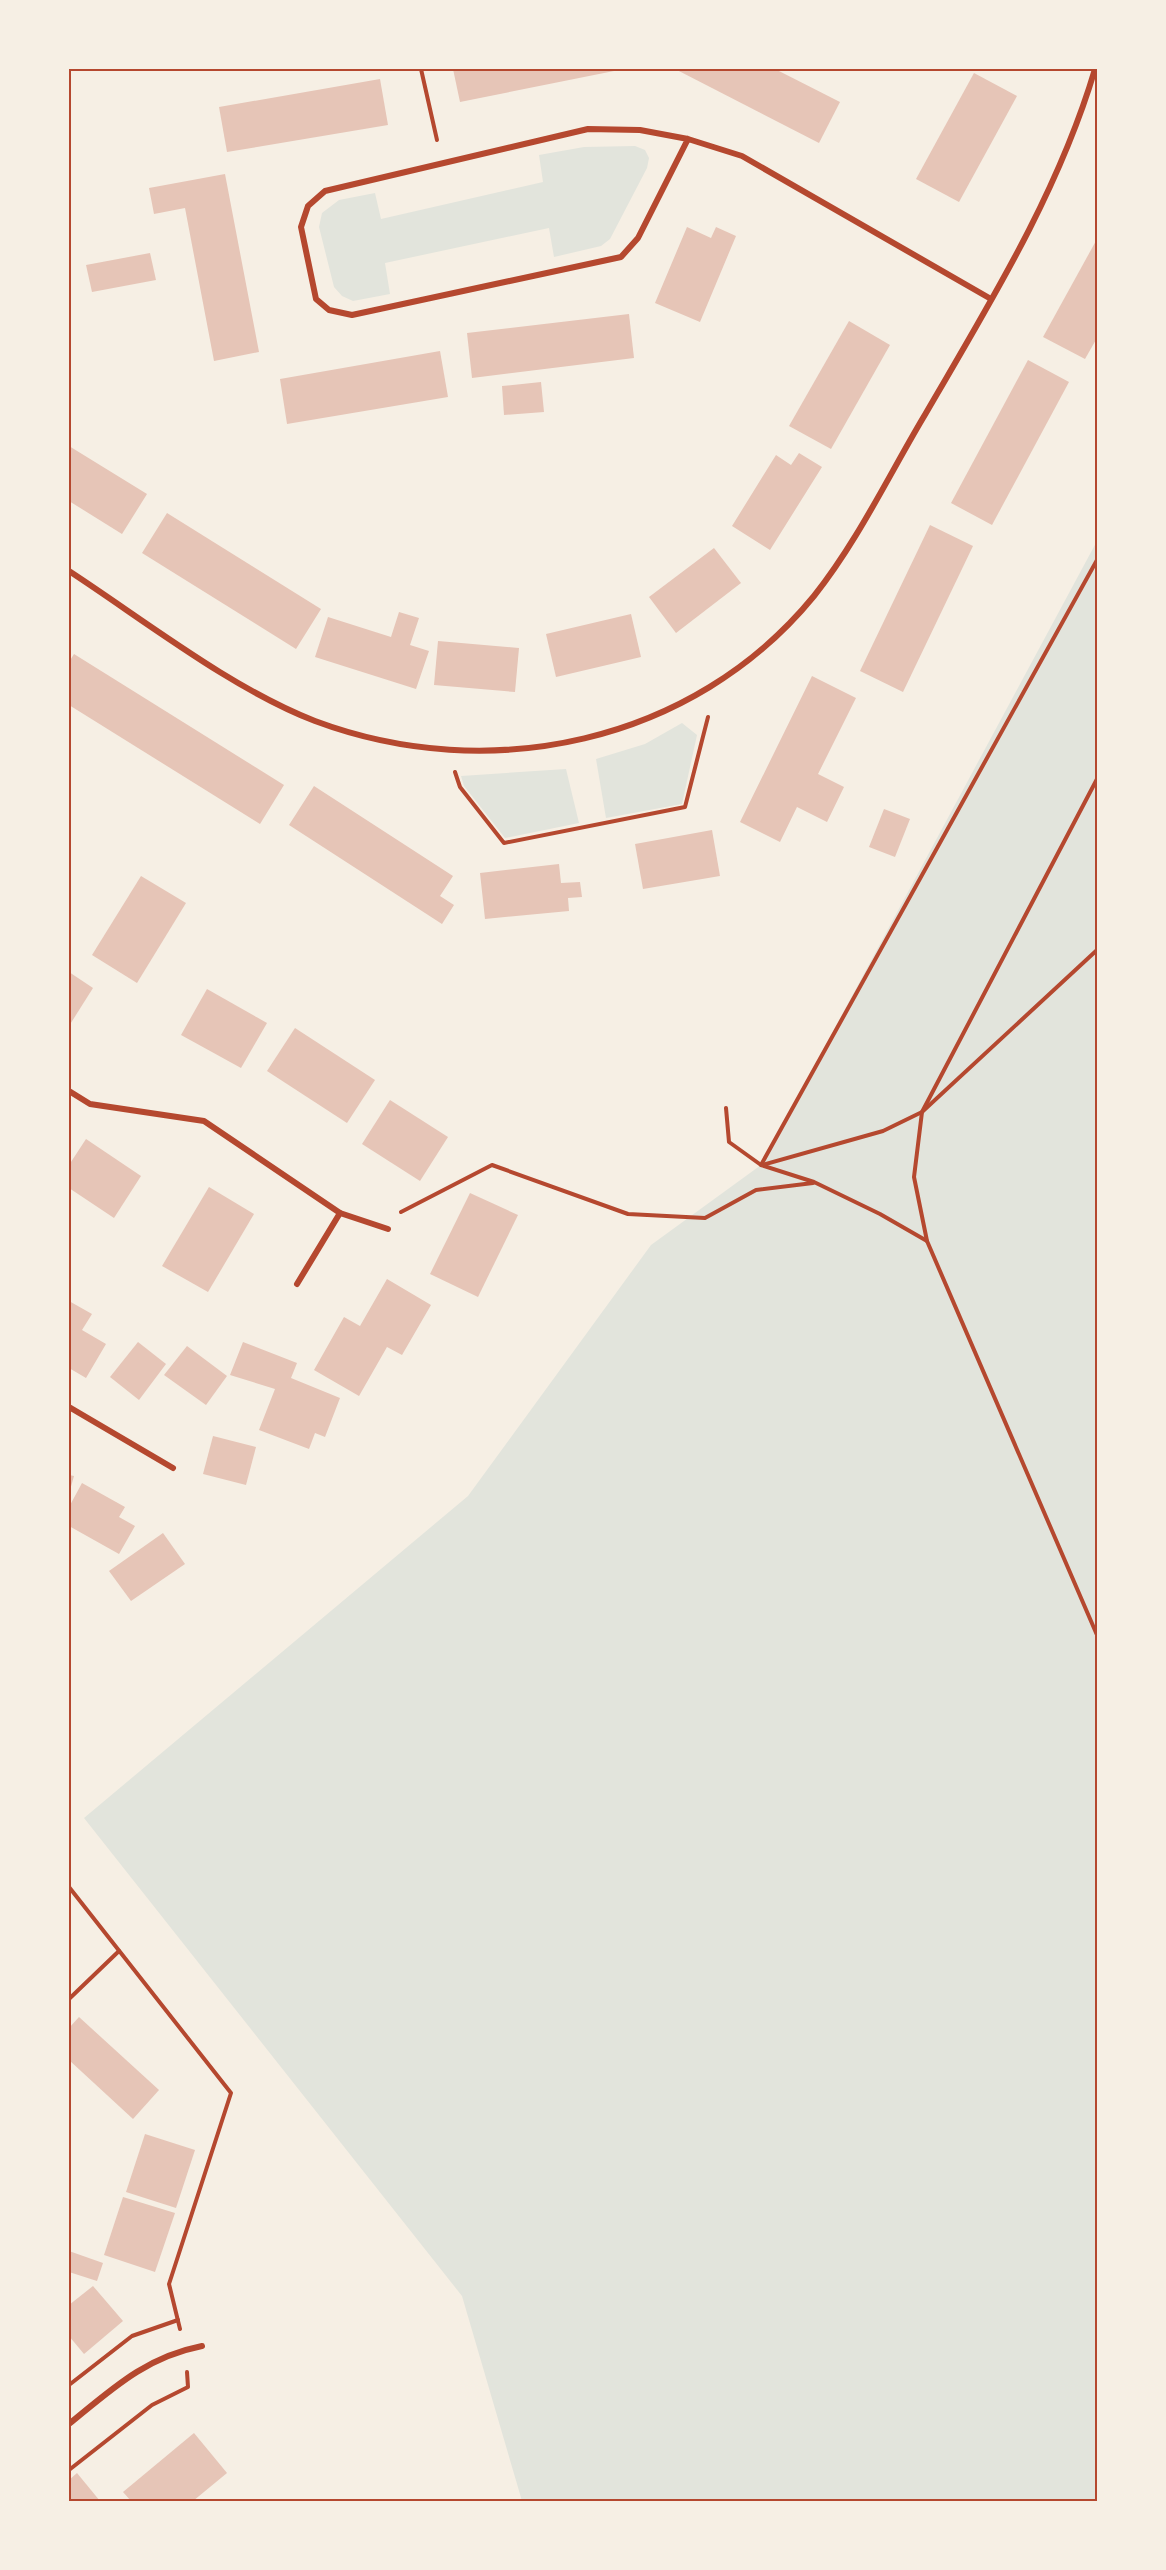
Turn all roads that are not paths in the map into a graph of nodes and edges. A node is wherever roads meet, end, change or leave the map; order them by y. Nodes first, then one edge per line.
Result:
1 (1095, 69) edge
2 (688, 139) junction
3 (991, 299) junction
4 (69, 571) edge
5 (69, 1091) edge
6 (340, 1213) junction
7 (388, 1229) dead end
8 (297, 1284) dead end
9 (69, 1407) edge
10 (173, 1468) dead end
11 (202, 2346) dead end
12 (69, 2424) edge

1 - 3 street
2 - 2 street
2 - 3 street
3 - 4 street
5 - 6 street
6 - 7 street
6 - 8 street
9 - 10 street
11 - 12 street

